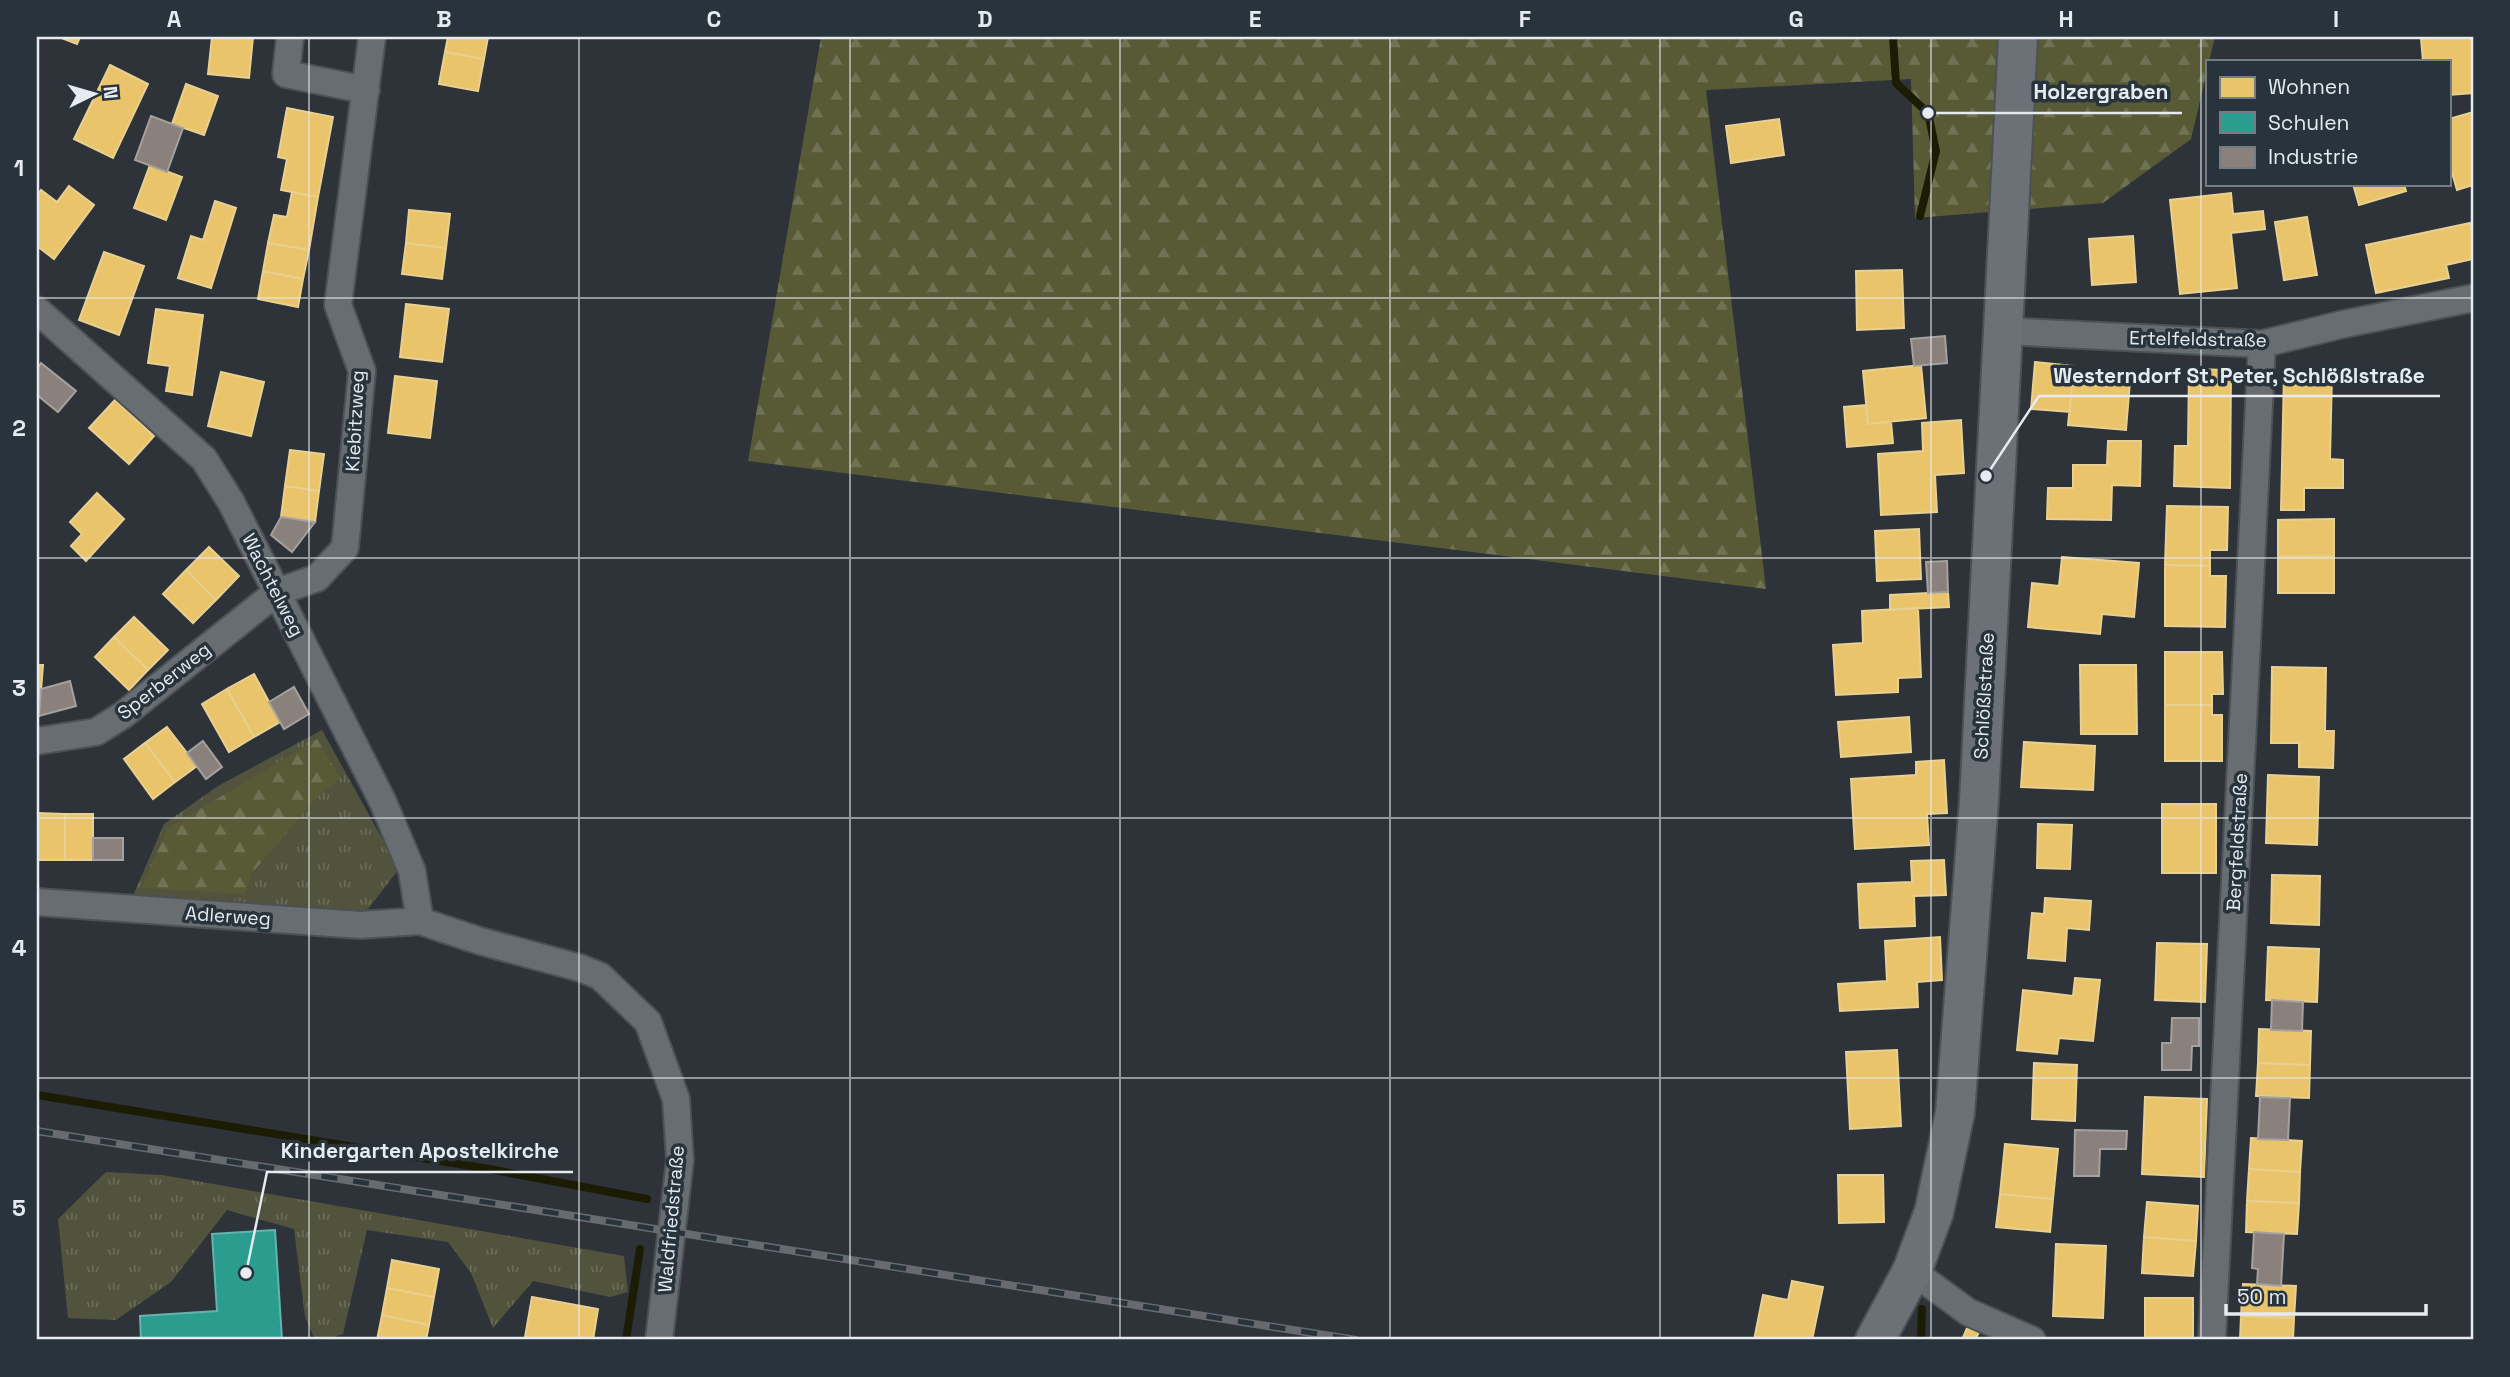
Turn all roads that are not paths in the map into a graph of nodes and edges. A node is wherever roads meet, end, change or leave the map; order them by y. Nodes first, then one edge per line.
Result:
1 (290, 37) edge
2 (372, 37) edge
3 (2018, 37) edge
4 (366, 90) junction
5 (2473, 298) edge
6 (37, 310) edge
7 (2002, 331) junction
8 (2262, 344) junction
9 (277, 592) junction
10 (37, 741) edge
11 (37, 902) edge
12 (420, 921) junction
13 (1912, 1271) junction
14 (659, 1340) edge
15 (1875, 1340) edge
16 (2032, 1340) edge
17 (2212, 1340) edge

1 - 4 street
2 - 4 street, Kiebitzweg
3 - 7 street, Schlößlstraße
4 - 9 street, Kiebitzweg
5 - 8 street, Ertelfeldstraße
6 - 9 street, Wachtelweg
7 - 8 street, Ertelfeldstraße
7 - 13 street, Schlößlstraße
8 - 17 street, Bergfeldstraße
9 - 10 street, Sperberweg
9 - 12 street, Wachtelweg
11 - 12 street, Adlerweg
12 - 14 street, Waldfriedstraße
13 - 15 street, Schlößlstraße
13 - 16 street

